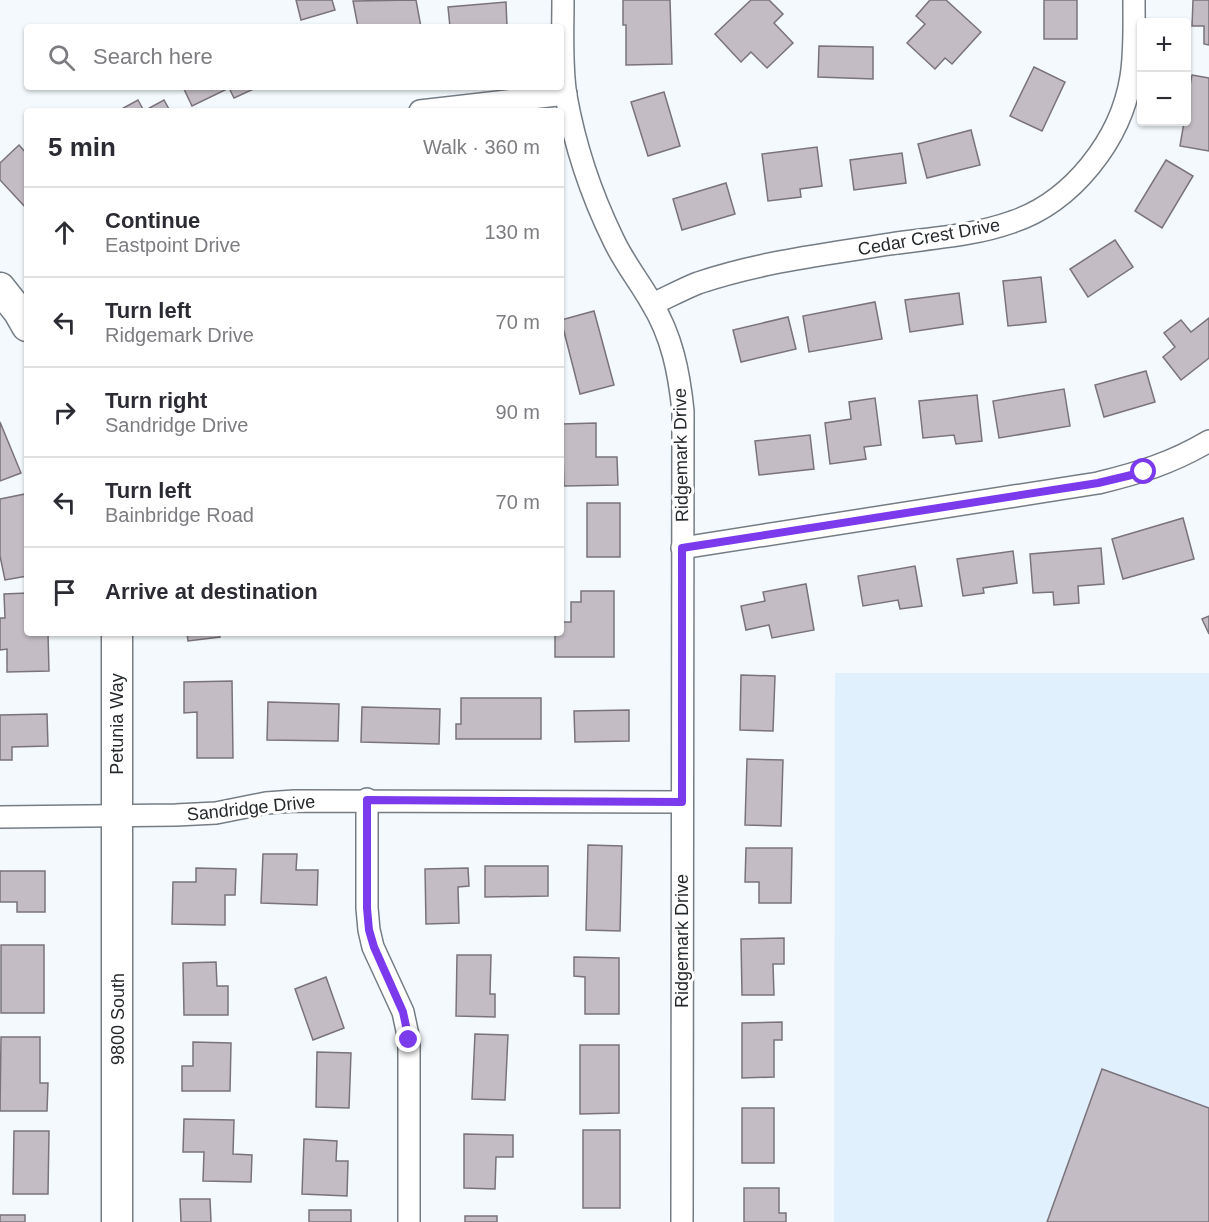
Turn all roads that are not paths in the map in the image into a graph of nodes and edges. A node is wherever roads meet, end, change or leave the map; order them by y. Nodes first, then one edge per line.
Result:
1 (563, 0) edge
2 (1134, 0) edge
3 (564, 24) edge
4 (564, 31) edge
5 (566, 94) junction
6 (446, 108) edge
7 (0, 288) edge
8 (653, 304) junction
9 (24, 315) edge
10 (1209, 441) edge
11 (682, 548) junction
12 (117, 636) edge
13 (367, 800) junction
14 (682, 802) junction
15 (118, 815) junction
16 (0, 817) edge
17 (117, 1222) edge
18 (409, 1222) edge
19 (682, 1222) edge

1 - 3 street, Ridgemark Drive
2 - 8 street, Cedar Crest Drive
4 - 5 street, Ridgemark Drive
5 - 6 street
5 - 8 street, Ridgemark Drive
7 - 9 street
8 - 11 street, Ridgemark Drive
10 - 11 street
11 - 14 street, Ridgemark Drive
12 - 15 street, Petunia Way
13 - 14 street, Sandridge Drive
13 - 15 street, Sandridge Drive
13 - 18 street
14 - 19 street, Ridgemark Drive
15 - 16 street, Sandridge Drive
15 - 17 street, 9800 South

